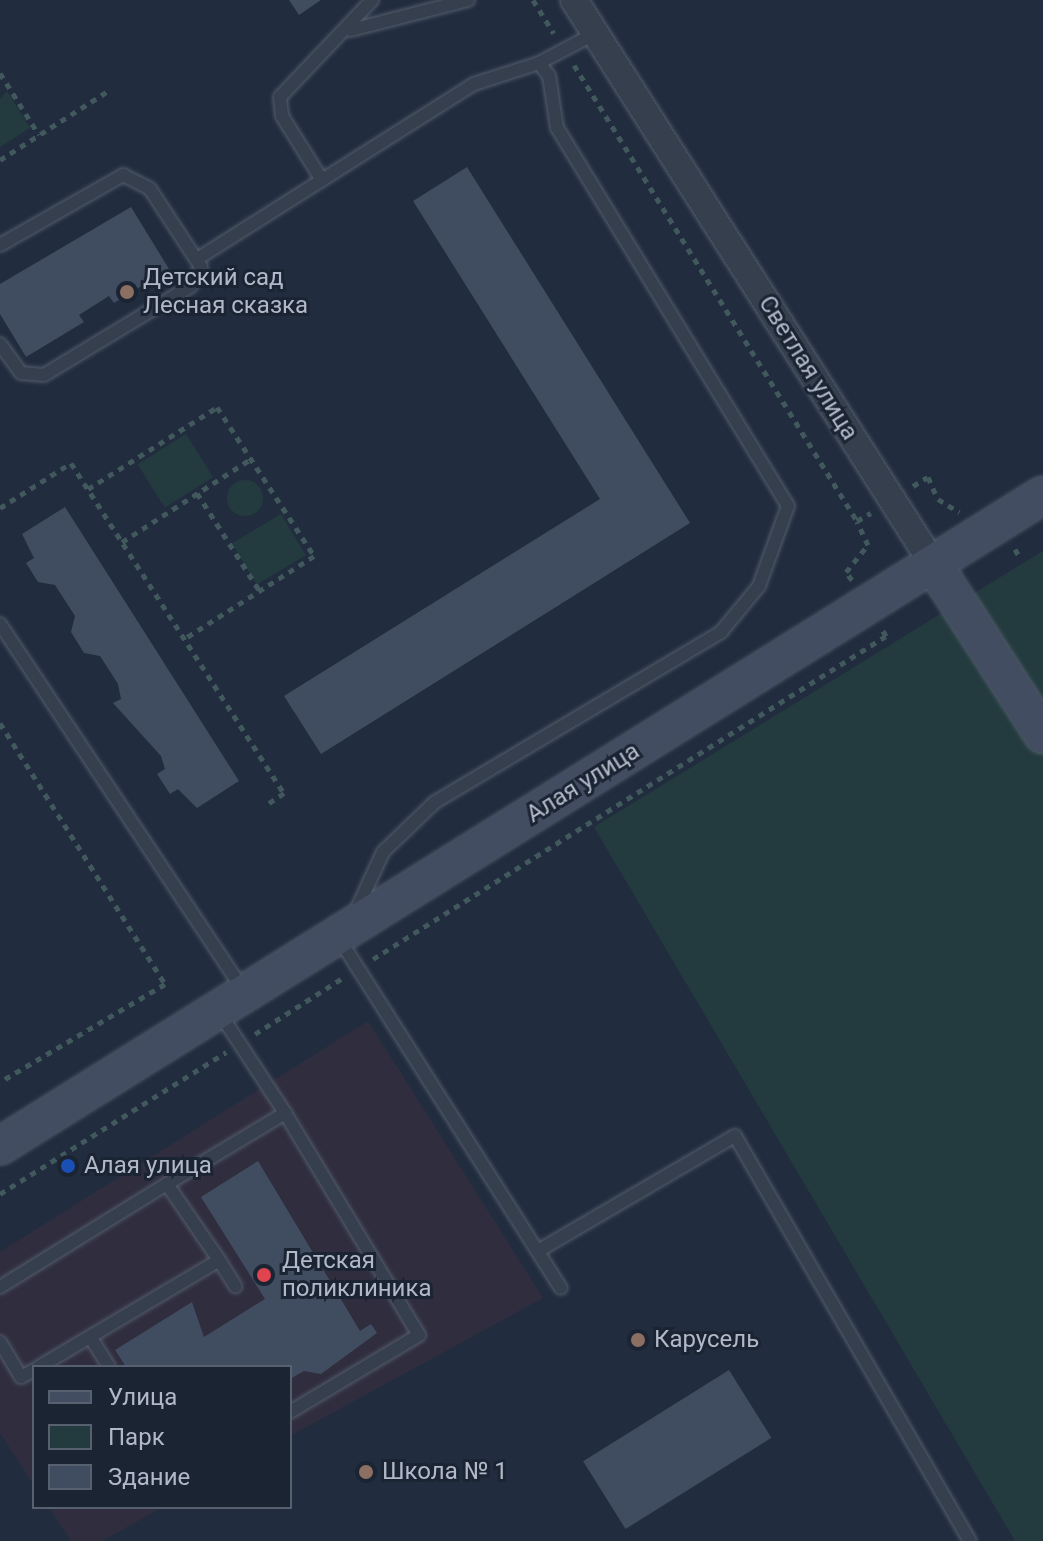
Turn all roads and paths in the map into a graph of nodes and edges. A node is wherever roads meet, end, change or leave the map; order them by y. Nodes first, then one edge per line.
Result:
1 (372, 0) edge
2 (468, 0) edge
3 (533, 0) edge
4 (574, 0) edge
5 (351, 30) junction
6 (596, 33) junction
7 (564, 49) junction
8 (539, 63) junction
9 (0, 73) edge
10 (6, 83) junction
11 (0, 91) edge
12 (108, 91) dead end
13 (39, 135) junction
14 (0, 160) edge
15 (320, 177) junction
16 (0, 245) edge
17 (197, 259) junction
18 (0, 344) edge
19 (251, 459) junction
20 (88, 489) junction
21 (197, 493) junction
22 (1043, 495) edge
23 (0, 508) edge
24 (857, 521) dead end
25 (122, 542) junction
26 (933, 564) junction
27 (259, 590) junction
28 (0, 624) edge
29 (184, 639) junction
30 (0, 723) edge
31 (1043, 735) edge
32 (266, 805) dead end
33 (343, 932) junction
34 (232, 1002) junction
35 (0, 1082) edge
36 (285, 1113) junction
37 (0, 1146) edge
38 (167, 1184) junction
39 (538, 1251) junction
40 (219, 1260) junction
41 (235, 1286) dead end
42 (0, 1287) edge
43 (561, 1288) dead end
44 (91, 1338) junction
45 (0, 1342) edge
46 (42, 1365) edge
47 (108, 1365) edge
48 (32, 1370) edge
49 (292, 1411) edge
50 (970, 1541) edge

1 - 5 lane
2 - 5 lane
3 - 7 path
4 - 6 street, Светлая улица
5 - 15 lane
6 - 7 lane
6 - 26 street, Светлая улица
7 - 8 lane
7 - 24 path
8 - 15 lane
8 - 33 lane
9 - 10 path
10 - 11 path
10 - 13 path
12 - 13 path
13 - 14 path
15 - 17 lane
16 - 17 lane
17 - 18 lane
19 - 20 path
19 - 21 path
19 - 27 path
20 - 23 path
20 - 25 path
21 - 25 path
21 - 27 path
22 - 26 main road, Алая улица
25 - 29 path
26 - 31 main road, Светлая улица
26 - 33 main road, Алая улица
27 - 29 path
28 - 34 lane
29 - 32 path
30 - 35 path
33 - 34 main road, Алая улица
33 - 39 lane
34 - 36 lane
34 - 37 main road, Алая улица
36 - 38 lane
36 - 49 lane
38 - 40 lane
38 - 42 lane
39 - 43 lane
39 - 50 lane
40 - 41 lane
40 - 44 lane
44 - 46 lane
44 - 47 lane
45 - 48 lane

